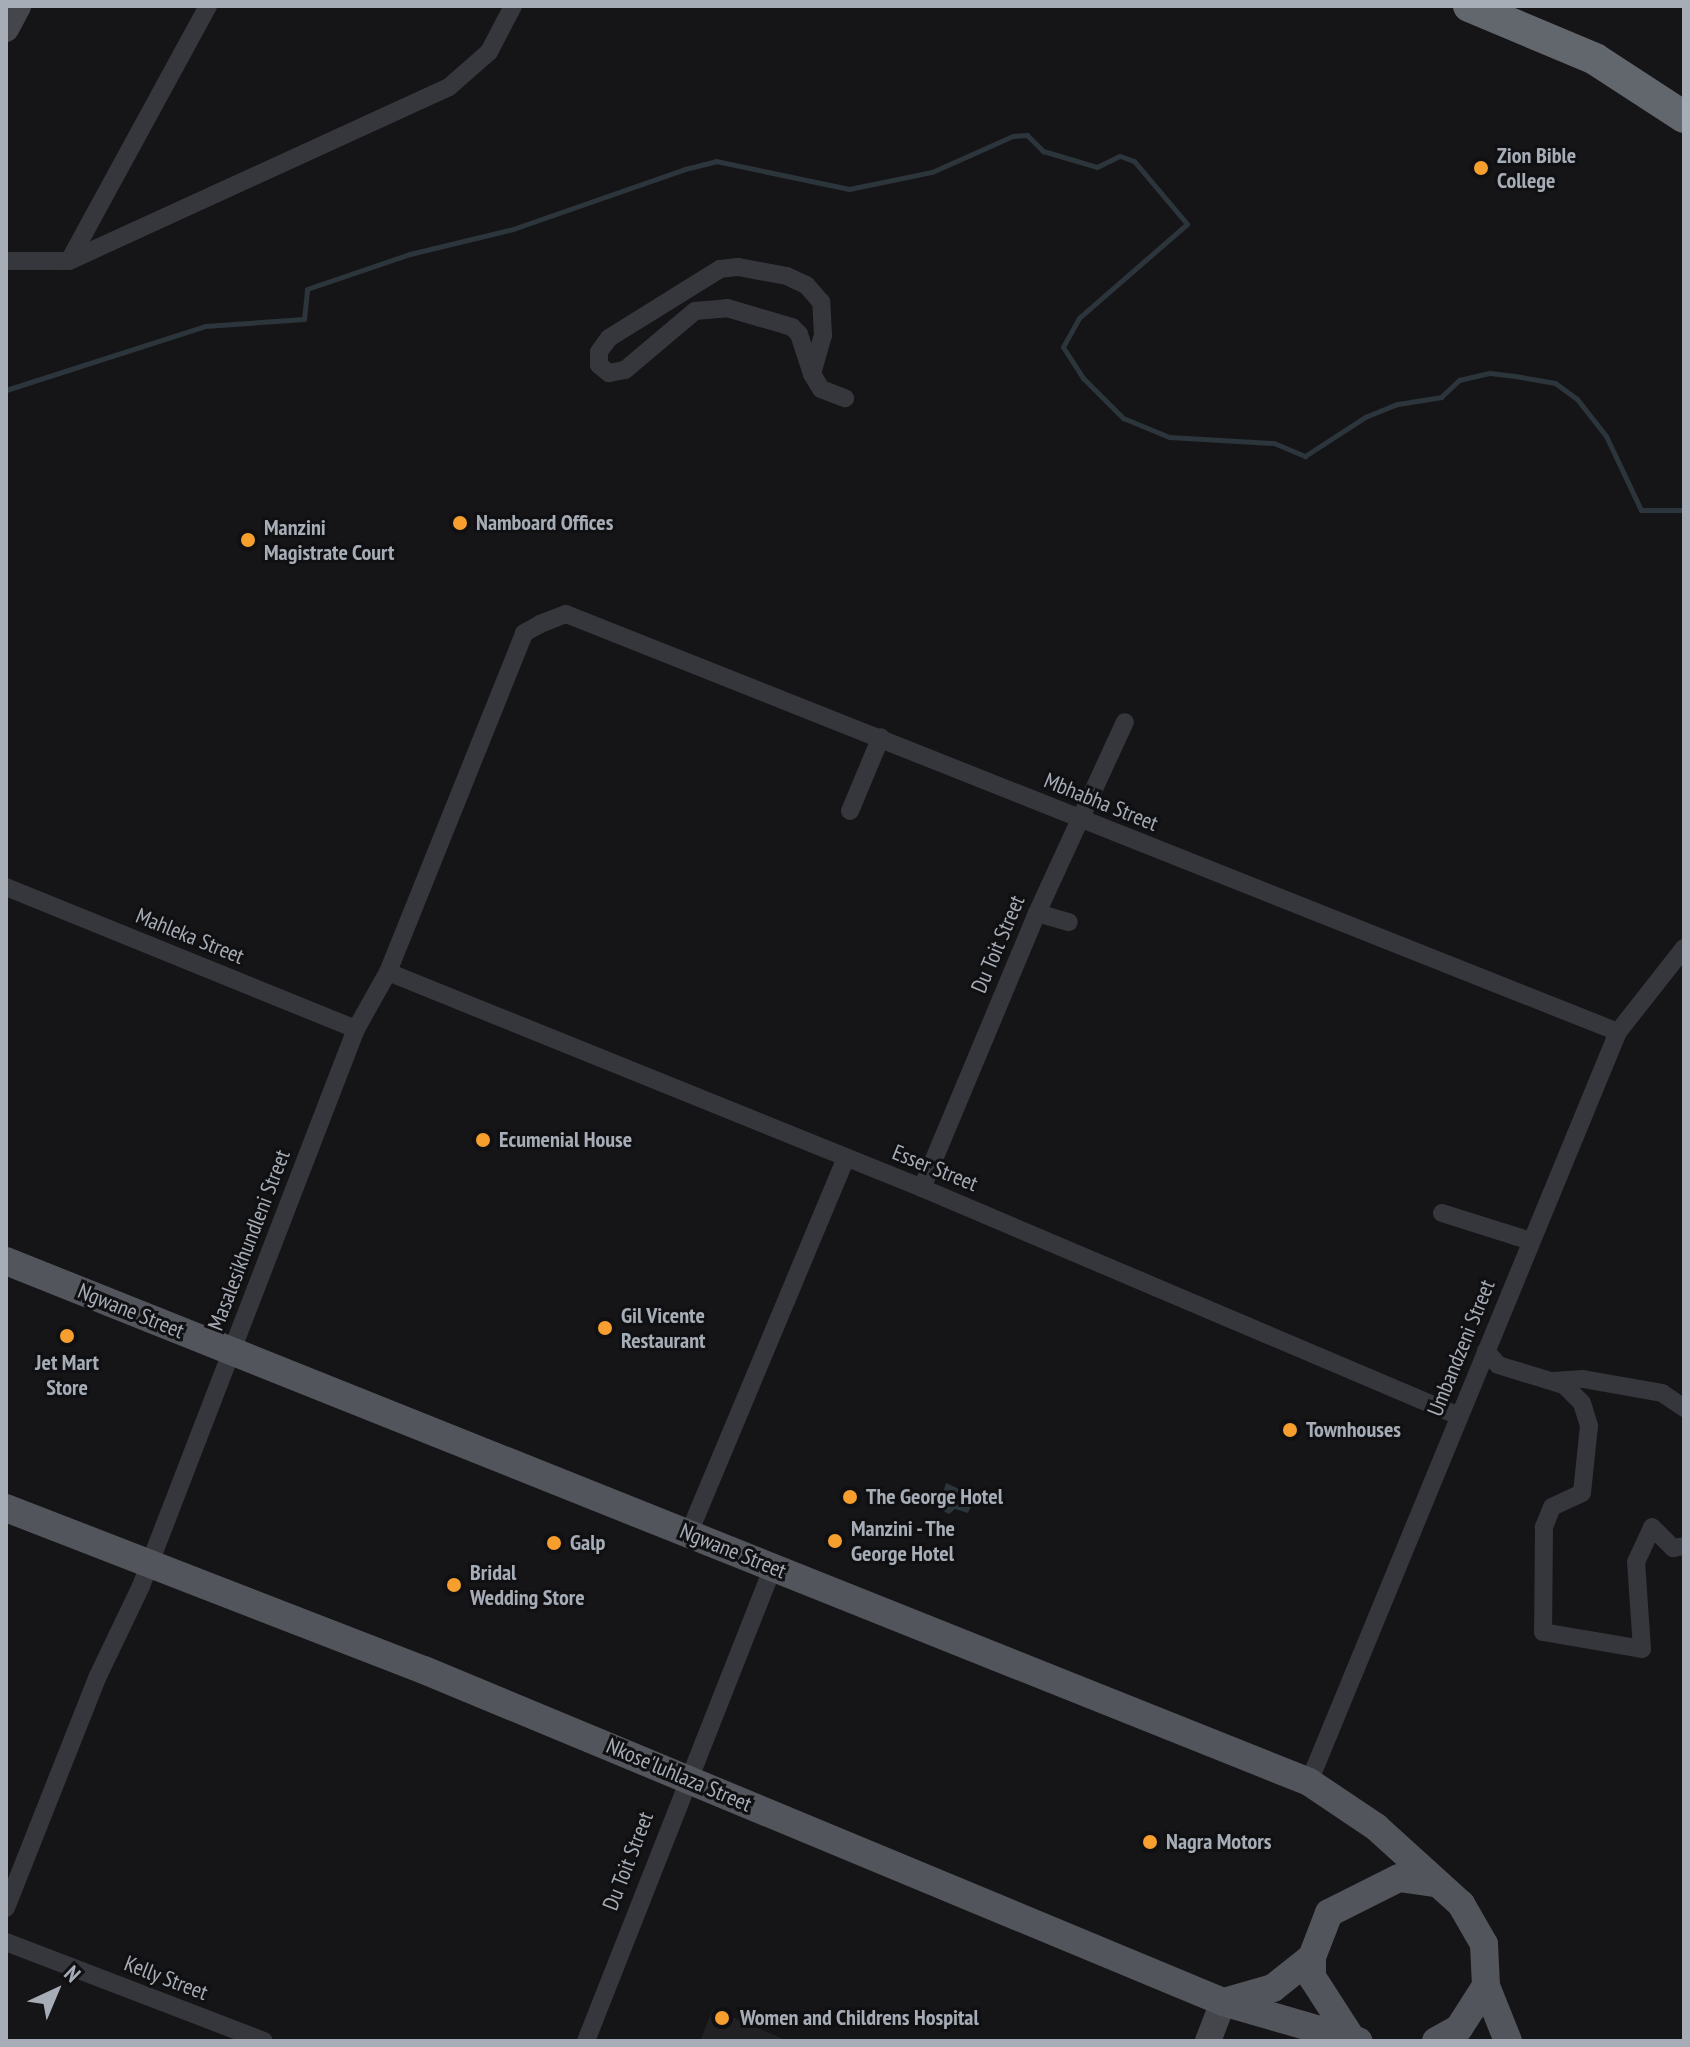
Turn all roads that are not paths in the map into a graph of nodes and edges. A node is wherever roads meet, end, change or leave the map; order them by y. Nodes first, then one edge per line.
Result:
1 (18, 6) edge
2 (208, 6) edge
3 (513, 6) edge
4 (1469, 6) edge
5 (1500, 6) edge
6 (6, 29) edge
7 (1684, 100) edge
8 (1684, 117) edge
9 (6, 261) edge
10 (69, 261) junction
11 (812, 374) junction
12 (845, 398) dead end
13 (566, 614) joint
14 (1125, 722) dead end
15 (881, 737) junction
16 (850, 811) dead end
17 (1080, 820) junction
18 (6, 887) edge
19 (1037, 913) junction
20 (1069, 922) dead end
21 (1683, 951) edge
22 (388, 972) junction
23 (356, 1029) junction
24 (1618, 1032) junction
25 (846, 1158) junction
26 (922, 1188) junction
27 (1442, 1213) dead end
28 (1531, 1241) junction
29 (6, 1261) edge
30 (1486, 1351) junction
31 (232, 1352) junction
32 (1553, 1381) junction
33 (1684, 1408) edge
34 (1459, 1416) junction
35 (6, 1508) edge
36 (689, 1533) junction
37 (1684, 1546) edge
38 (148, 1565) junction
39 (773, 1567) junction
40 (687, 1778) junction
41 (1309, 1782) junction
42 (10, 1883) edge
43 (1434, 1883) junction
44 (6, 1908) edge
45 (6, 1942) edge
46 (1312, 1957) junction
47 (1486, 1986) junction
48 (1223, 2002) junction
49 (1355, 2040) edge
50 (264, 2041) edge
51 (586, 2041) edge
52 (1208, 2041) edge
53 (1436, 2041) edge
54 (1508, 2041) edge

1 - 6 street
2 - 10 street
3 - 10 street
4 - 8 highway
5 - 7 highway
9 - 10 street
11 - 11 street
11 - 12 street
13 - 15 street, Mbhabha Street
13 - 22 street, Masalesikhundleni Street
14 - 17 street, Du Toit Street
15 - 16 street
15 - 17 street, Mbhabha Street
17 - 19 street, Du Toit Street
17 - 24 street, Mbhabha Street
18 - 23 street, Mahleka Street
19 - 20 street
19 - 26 street, Du Toit Street
21 - 24 street, Umbandzeni Street
22 - 23 street, Masalesikhundleni Street
22 - 25 street, Esser Street
23 - 31 street, Masalesikhundleni Street
24 - 28 street, Umbandzeni Street
25 - 26 street, Esser Street
25 - 36 street
26 - 34 street, Esser Street
27 - 28 street
28 - 30 street, Umbandzeni Street
29 - 31 main road, Ngwane Street
30 - 32 street
30 - 34 street, Umbandzeni Street
31 - 36 main road, Ngwane Street
31 - 38 street, Masalesikhundleni Street
32 - 33 street
32 - 37 street
34 - 41 street, Umbandzeni Street
35 - 38 main road, Nkose'luhlaza Street
36 - 39 main road, Ngwane Street
38 - 40 main road, Nkose'luhlaza Street
38 - 42 street, Masalesikhundleni Street
39 - 40 street, Du Toit Street
39 - 41 main road, Ngwane Street
40 - 48 main road, Nkose'luhlaza Street
40 - 51 street, Du Toit Street
41 - 43 main road, Ngwane Street
42 - 44 street, Masalesikhundleni Street
43 - 46 main road
43 - 47 main road, Ngwane Street
45 - 50 street, Kelly Street
46 - 48 main road
46 - 49 main road
47 - 53 main road
47 - 54 main road, Ngwane Street
48 - 49 main road, Nkose'luhlaza Street
48 - 52 street

